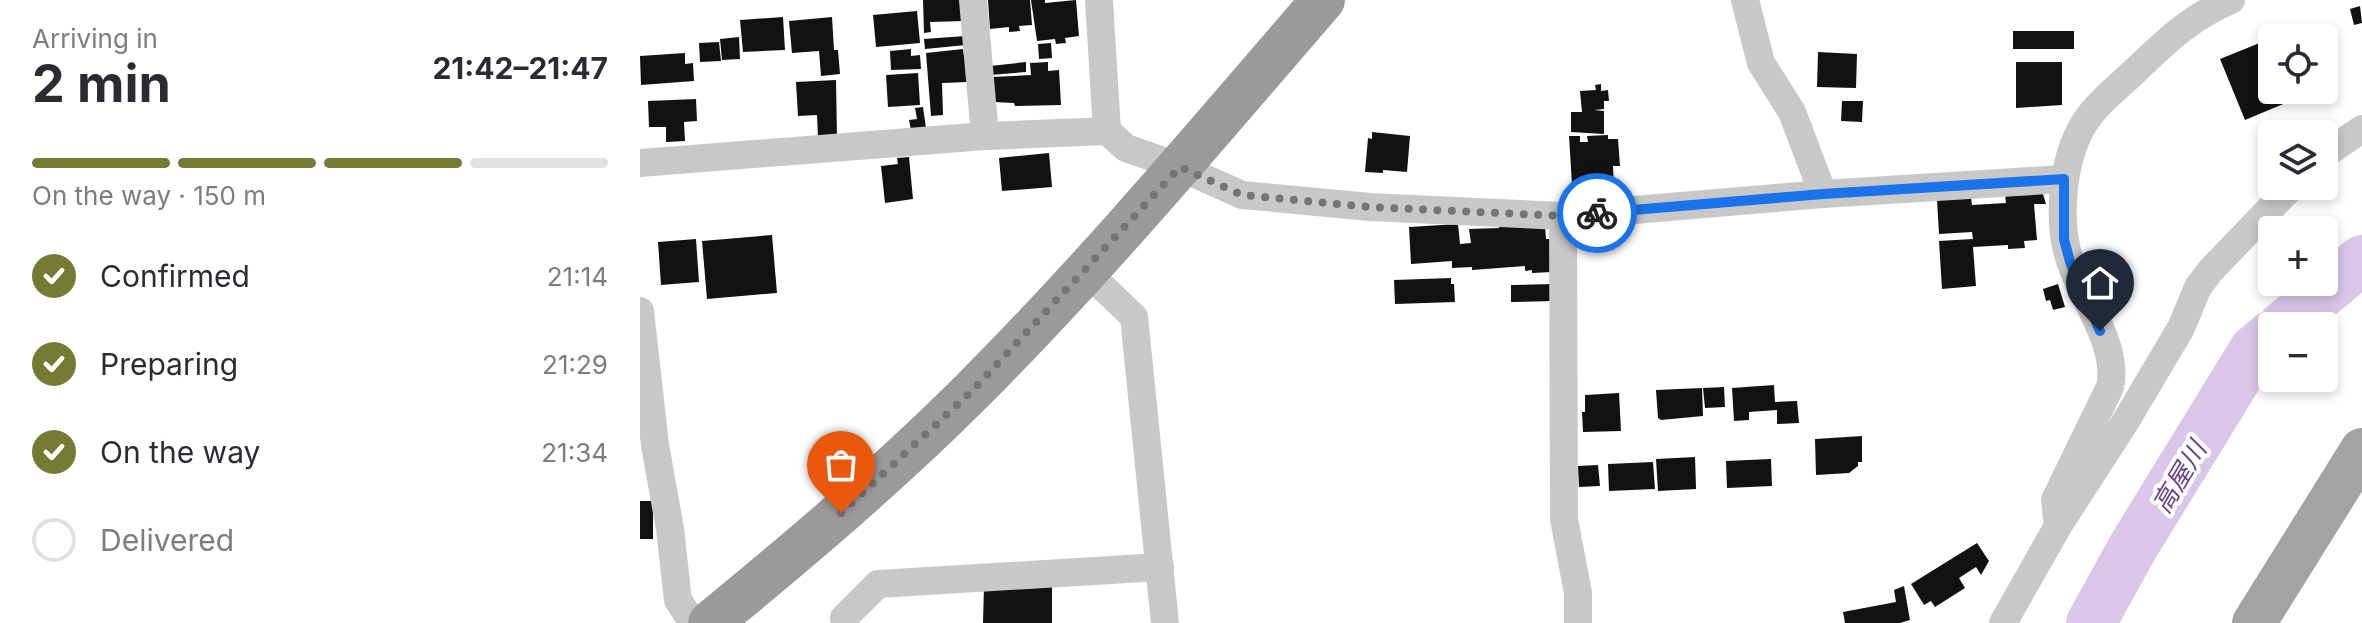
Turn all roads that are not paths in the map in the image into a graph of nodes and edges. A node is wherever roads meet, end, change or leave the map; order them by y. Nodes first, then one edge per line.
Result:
1 (973, 0) edge
2 (1099, 0) edge
3 (1323, 0) edge
4 (1745, 0) edge
5 (2231, 0) edge
6 (2362, 129) edge
7 (1107, 131) junction
8 (985, 136) junction
9 (2338, 145) edge
10 (640, 163) edge
11 (1180, 167) junction
12 (2064, 179) junction
13 (1823, 194) junction
14 (2278, 200) edge
15 (1563, 216) junction
16 (1085, 270) junction
17 (640, 311) edge
18 (648, 445) edge
19 (2362, 450) edge
20 (2058, 526) junction
21 (1160, 567) junction
22 (693, 623) edge
23 (710, 623) edge
24 (845, 623) edge
25 (1165, 623) edge
26 (1578, 623) edge
27 (2003, 623) edge
28 (2254, 623) edge

1 - 8 street
2 - 7 street
3 - 11 highway
4 - 13 street
5 - 12 street
6 - 9 street
7 - 8 street
7 - 11 street
8 - 10 street
11 - 15 street
11 - 16 highway
12 - 13 street
12 - 20 street
13 - 15 street
14 - 20 street
15 - 26 street
16 - 21 street
16 - 23 highway
17 - 18 street
18 - 22 street
19 - 28 main road
20 - 27 street
21 - 24 street
21 - 25 street

